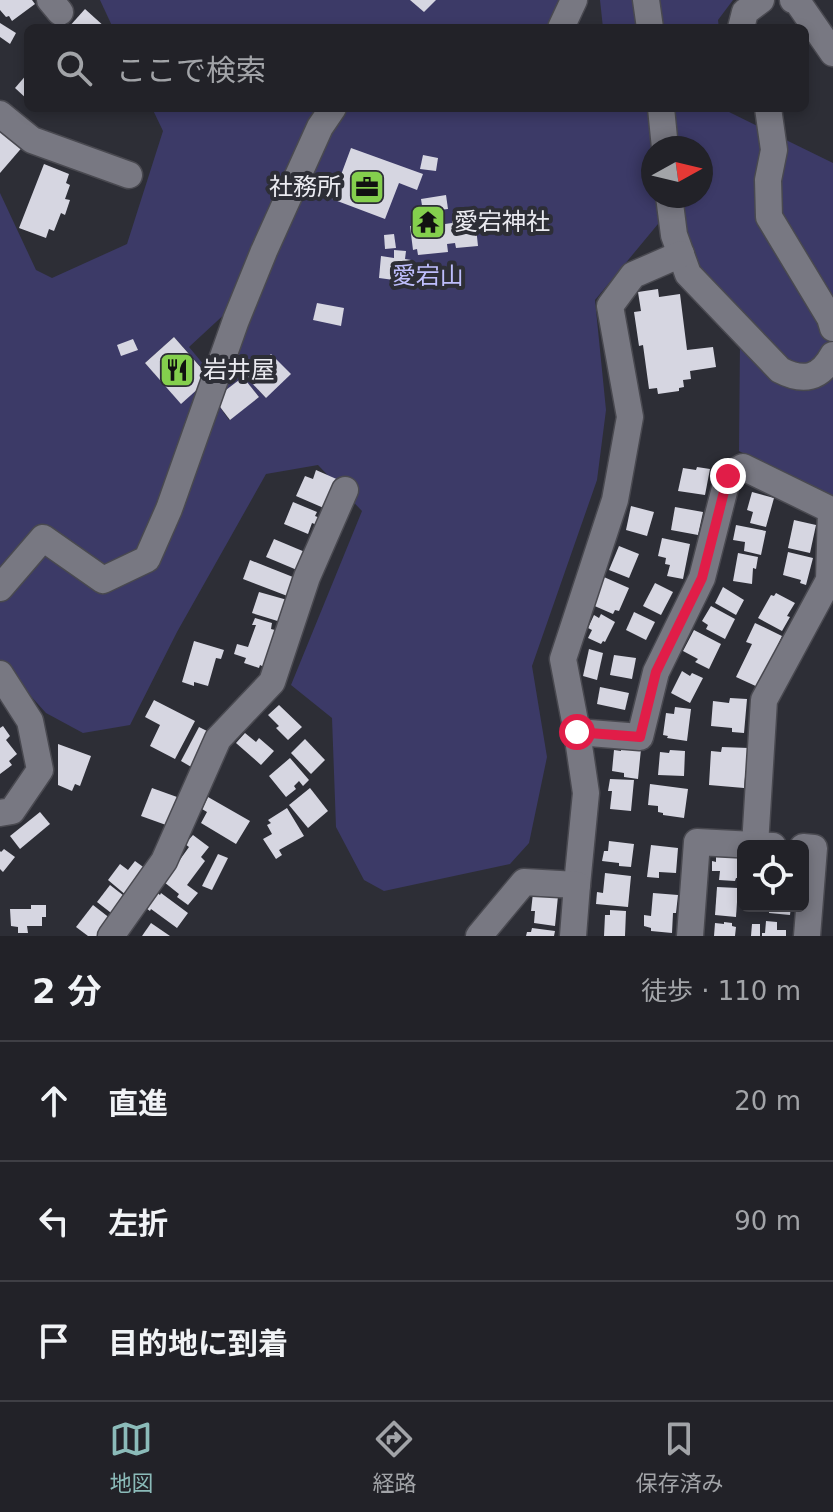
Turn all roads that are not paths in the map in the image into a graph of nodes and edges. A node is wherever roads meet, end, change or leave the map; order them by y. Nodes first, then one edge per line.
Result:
1 (574, 0) edge
2 (646, 0) edge
3 (761, 0) edge
4 (793, 0) edge
5 (563, 24) edge
6 (649, 24) edge
7 (742, 24) edge
8 (833, 53) edge
9 (330, 112) edge
10 (661, 112) edge
11 (769, 112) edge
12 (0, 114) edge
13 (664, 136) edge
14 (129, 175) dead end
15 (671, 208) edge
16 (681, 254) junction
17 (833, 328) edge
18 (833, 355) edge
19 (345, 490) dead end
20 (0, 588) edge
21 (0, 674) edge
22 (577, 732) junction
23 (0, 813) edge
24 (755, 840) edge
25 (737, 844) edge
26 (809, 848) edge
27 (577, 885) junction
28 (809, 911) edge
29 (809, 912) edge
30 (111, 936) edge
31 (479, 936) edge
32 (573, 936) edge
33 (690, 936) edge
34 (807, 936) edge

1 - 5 street
2 - 6 street
3 - 7 street
4 - 8 street
9 - 20 street
10 - 13 street
11 - 17 street
12 - 14 street
15 - 16 street
16 - 18 street
16 - 22 street
19 - 30 street
21 - 23 street
22 - 24 street
22 - 27 street
25 - 33 street
26 - 28 street
27 - 31 street
27 - 32 street
29 - 34 street

